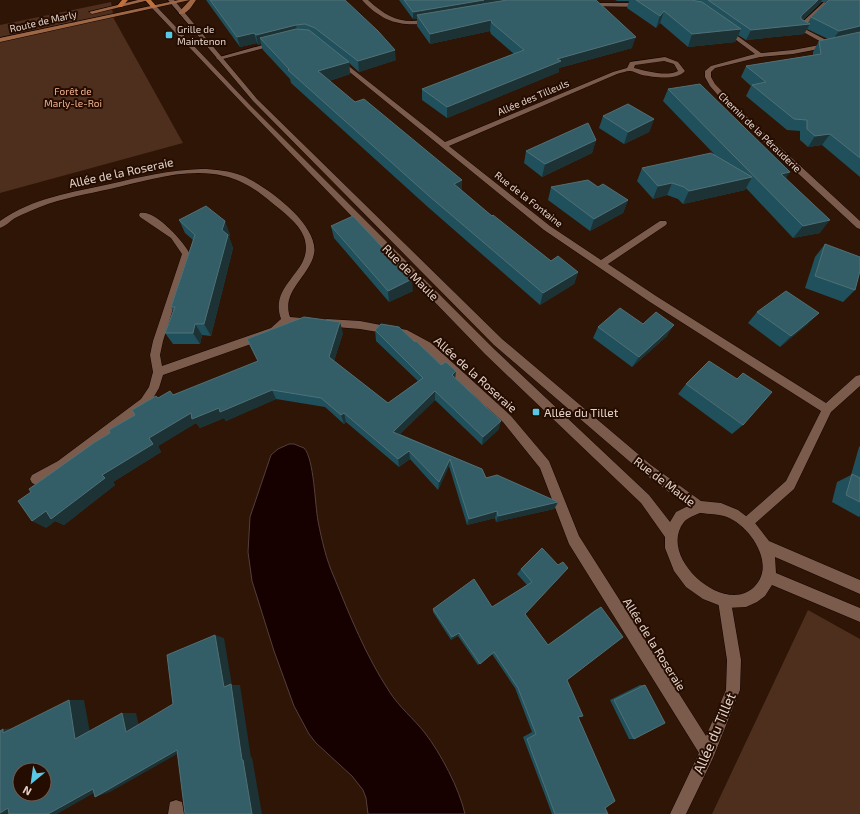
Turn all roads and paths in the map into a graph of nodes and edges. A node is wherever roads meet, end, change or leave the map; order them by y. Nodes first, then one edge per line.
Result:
1 (125, 0) edge
2 (147, 0) edge
3 (187, 0) edge
4 (193, 0) edge
5 (365, 0) edge
6 (172, 2) edge
7 (824, 4) edge
8 (583, 5) edge
9 (652, 5) edge
10 (120, 6) junction
11 (154, 7) junction
12 (181, 13) junction
13 (85, 14) dead end
14 (435, 20) edge
15 (719, 26) edge
16 (860, 39) edge
17 (0, 40) edge
18 (284, 41) edge
19 (832, 45) junction
20 (332, 55) edge
21 (760, 55) junction
22 (219, 58) junction
23 (630, 69) junction
24 (444, 145) junction
25 (143, 215) dead end
26 (663, 223) dead end
27 (0, 225) edge
28 (860, 226) edge
29 (601, 264) junction
30 (286, 320) junction
31 (158, 372) junction
32 (860, 380) edge
33 (827, 409) junction
34 (36, 479) dead end
35 (699, 507) junction
36 (747, 523) junction
37 (671, 534) junction
38 (765, 546) junction
39 (769, 577) junction
40 (860, 586) edge
41 (725, 601) junction
42 (860, 614) edge
43 (707, 752) junction
44 (678, 814) edge

1 - 10 main road
2 - 10 main road
2 - 11 main road
3 - 6 main road, Route de Marly
4 - 12 main road
5 - 14 street
6 - 11 main road, Route de Marly
6 - 12 street, Rue de Maule
7 - 19 street
8 - 9 street
10 - 13 main road
11 - 17 main road, Route de Marly
11 - 37 street, Rue de Maule
12 - 22 street, Rue de Maule
15 - 21 street
16 - 19 street
18 - 22 street
19 - 21 street
20 - 24 street, Rue de la Fontaine
21 - 28 street, Chemin de la Pérauderie
22 - 35 street, Rue de Maule
23 - 23 street, Allée des Tilleuls
23 - 24 street, Allée des Tilleuls
24 - 29 street, Rue de la Fontaine
25 - 31 street
26 - 29 street
27 - 30 street, Allée de la Roseraie
29 - 33 street, Rue de la Fontaine
30 - 31 street
30 - 43 street, Allée de la Roseraie
31 - 34 street
32 - 33 street
33 - 36 street
35 - 36 street
35 - 37 street
36 - 38 street
37 - 41 street
38 - 39 street
38 - 40 street
39 - 41 street
39 - 42 street
41 - 43 street, Allée du Tillet
43 - 44 street, Allée du Tillet

